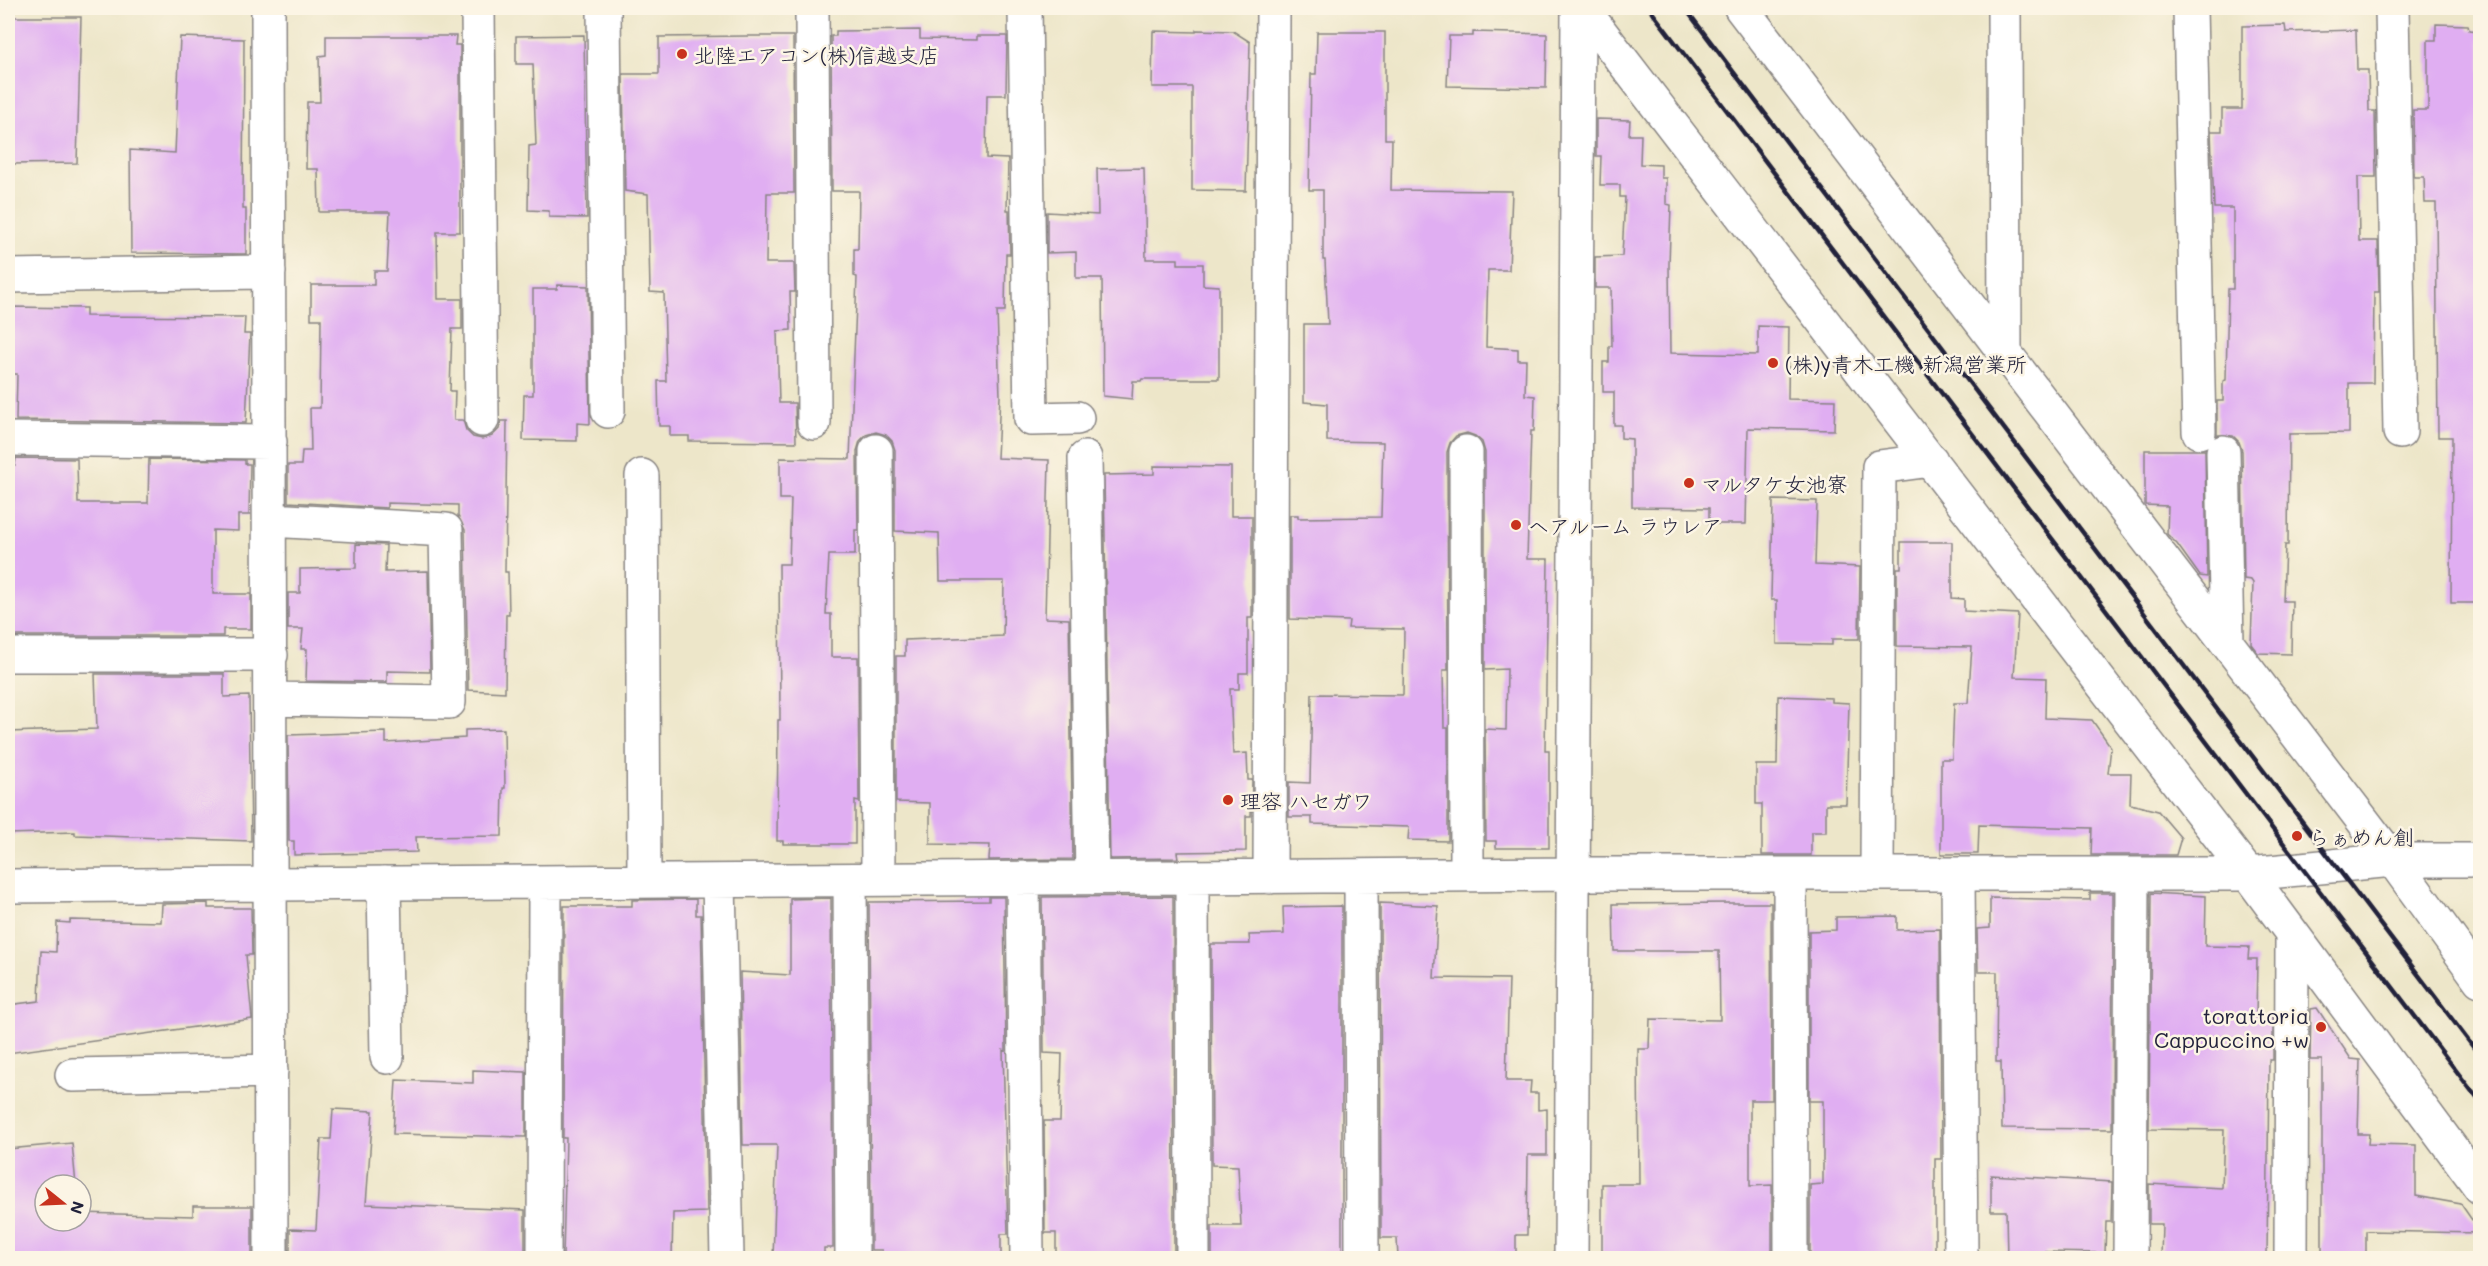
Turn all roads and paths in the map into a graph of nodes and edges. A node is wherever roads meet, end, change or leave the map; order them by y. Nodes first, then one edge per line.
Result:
1 (268, 8) edge
2 (478, 8) edge
3 (604, 8) edge
4 (812, 8) edge
5 (1025, 8) edge
6 (1273, 8) edge
7 (1580, 8) edge
8 (1741, 8) edge
9 (2004, 8) edge
10 (2190, 8) edge
11 (2392, 8) edge
12 (269, 272) junction
13 (8, 276) edge
14 (2005, 353) junction
15 (608, 411) dead end
16 (1077, 418) dead end
17 (482, 420) dead end
18 (814, 423) dead end
19 (2400, 432) dead end
20 (8, 439) edge
21 (270, 442) junction
22 (876, 451) dead end
23 (1466, 452) dead end
24 (1085, 458) dead end
25 (1931, 460) junction
26 (642, 477) dead end
27 (270, 520) junction
28 (2227, 643) junction
29 (8, 655) edge
30 (271, 655) junction
31 (271, 699) junction
32 (2393, 860) junction
33 (2481, 860) edge
34 (1572, 874) junction
35 (1790, 874) junction
36 (1877, 874) junction
37 (1958, 874) junction
38 (2129, 874) junction
39 (2248, 874) junction
40 (1467, 875) junction
41 (1361, 876) junction
42 (1192, 877) junction
43 (1270, 877) junction
44 (1092, 878) junction
45 (1023, 879) junction
46 (864, 880) junction
47 (644, 881) junction
48 (719, 881) junction
49 (545, 882) junction
50 (384, 883) junction
51 (272, 884) junction
52 (8, 886) edge
53 (2292, 935) junction
54 (2481, 980) edge
55 (387, 1057) dead end
56 (271, 1071) junction
57 (72, 1075) dead end
58 (2481, 1187) edge
59 (271, 1258) edge
60 (544, 1258) edge
61 (727, 1258) edge
62 (852, 1258) edge
63 (1027, 1258) edge
64 (1193, 1258) edge
65 (1362, 1258) edge
66 (1571, 1258) edge
67 (1791, 1258) edge
68 (1961, 1258) edge
69 (2130, 1258) edge
70 (2291, 1258) edge

1 - 12 street
2 - 17 street
3 - 15 street
4 - 18 street
5 - 16 street
6 - 43 street
7 - 25 street
7 - 34 street
8 - 14 street
9 - 14 street
10 - 28 street
11 - 19 street
12 - 13 street
12 - 21 street
14 - 28 street
20 - 21 street
21 - 27 street
22 - 46 street
23 - 40 street
24 - 44 street
25 - 36 street
25 - 39 street
26 - 47 street
27 - 30 street
27 - 31 street
28 - 32 street
29 - 30 street
30 - 31 street
31 - 51 street
32 - 33 street
32 - 39 street
32 - 54 street
34 - 35 street
34 - 40 street
34 - 66 street
35 - 36 street
35 - 67 street
36 - 37 street
37 - 38 street
37 - 68 street
38 - 39 street
38 - 69 street
39 - 53 street
40 - 41 street
41 - 43 street
41 - 65 street
42 - 43 street
42 - 44 street
42 - 64 street
44 - 45 street
45 - 46 street
45 - 63 street
46 - 48 street
46 - 62 street
47 - 48 street
47 - 49 street
48 - 61 street
49 - 50 street
49 - 60 street
50 - 51 street
50 - 55 street
51 - 52 street
51 - 56 street
53 - 58 street
53 - 70 street
56 - 57 street
56 - 59 street

